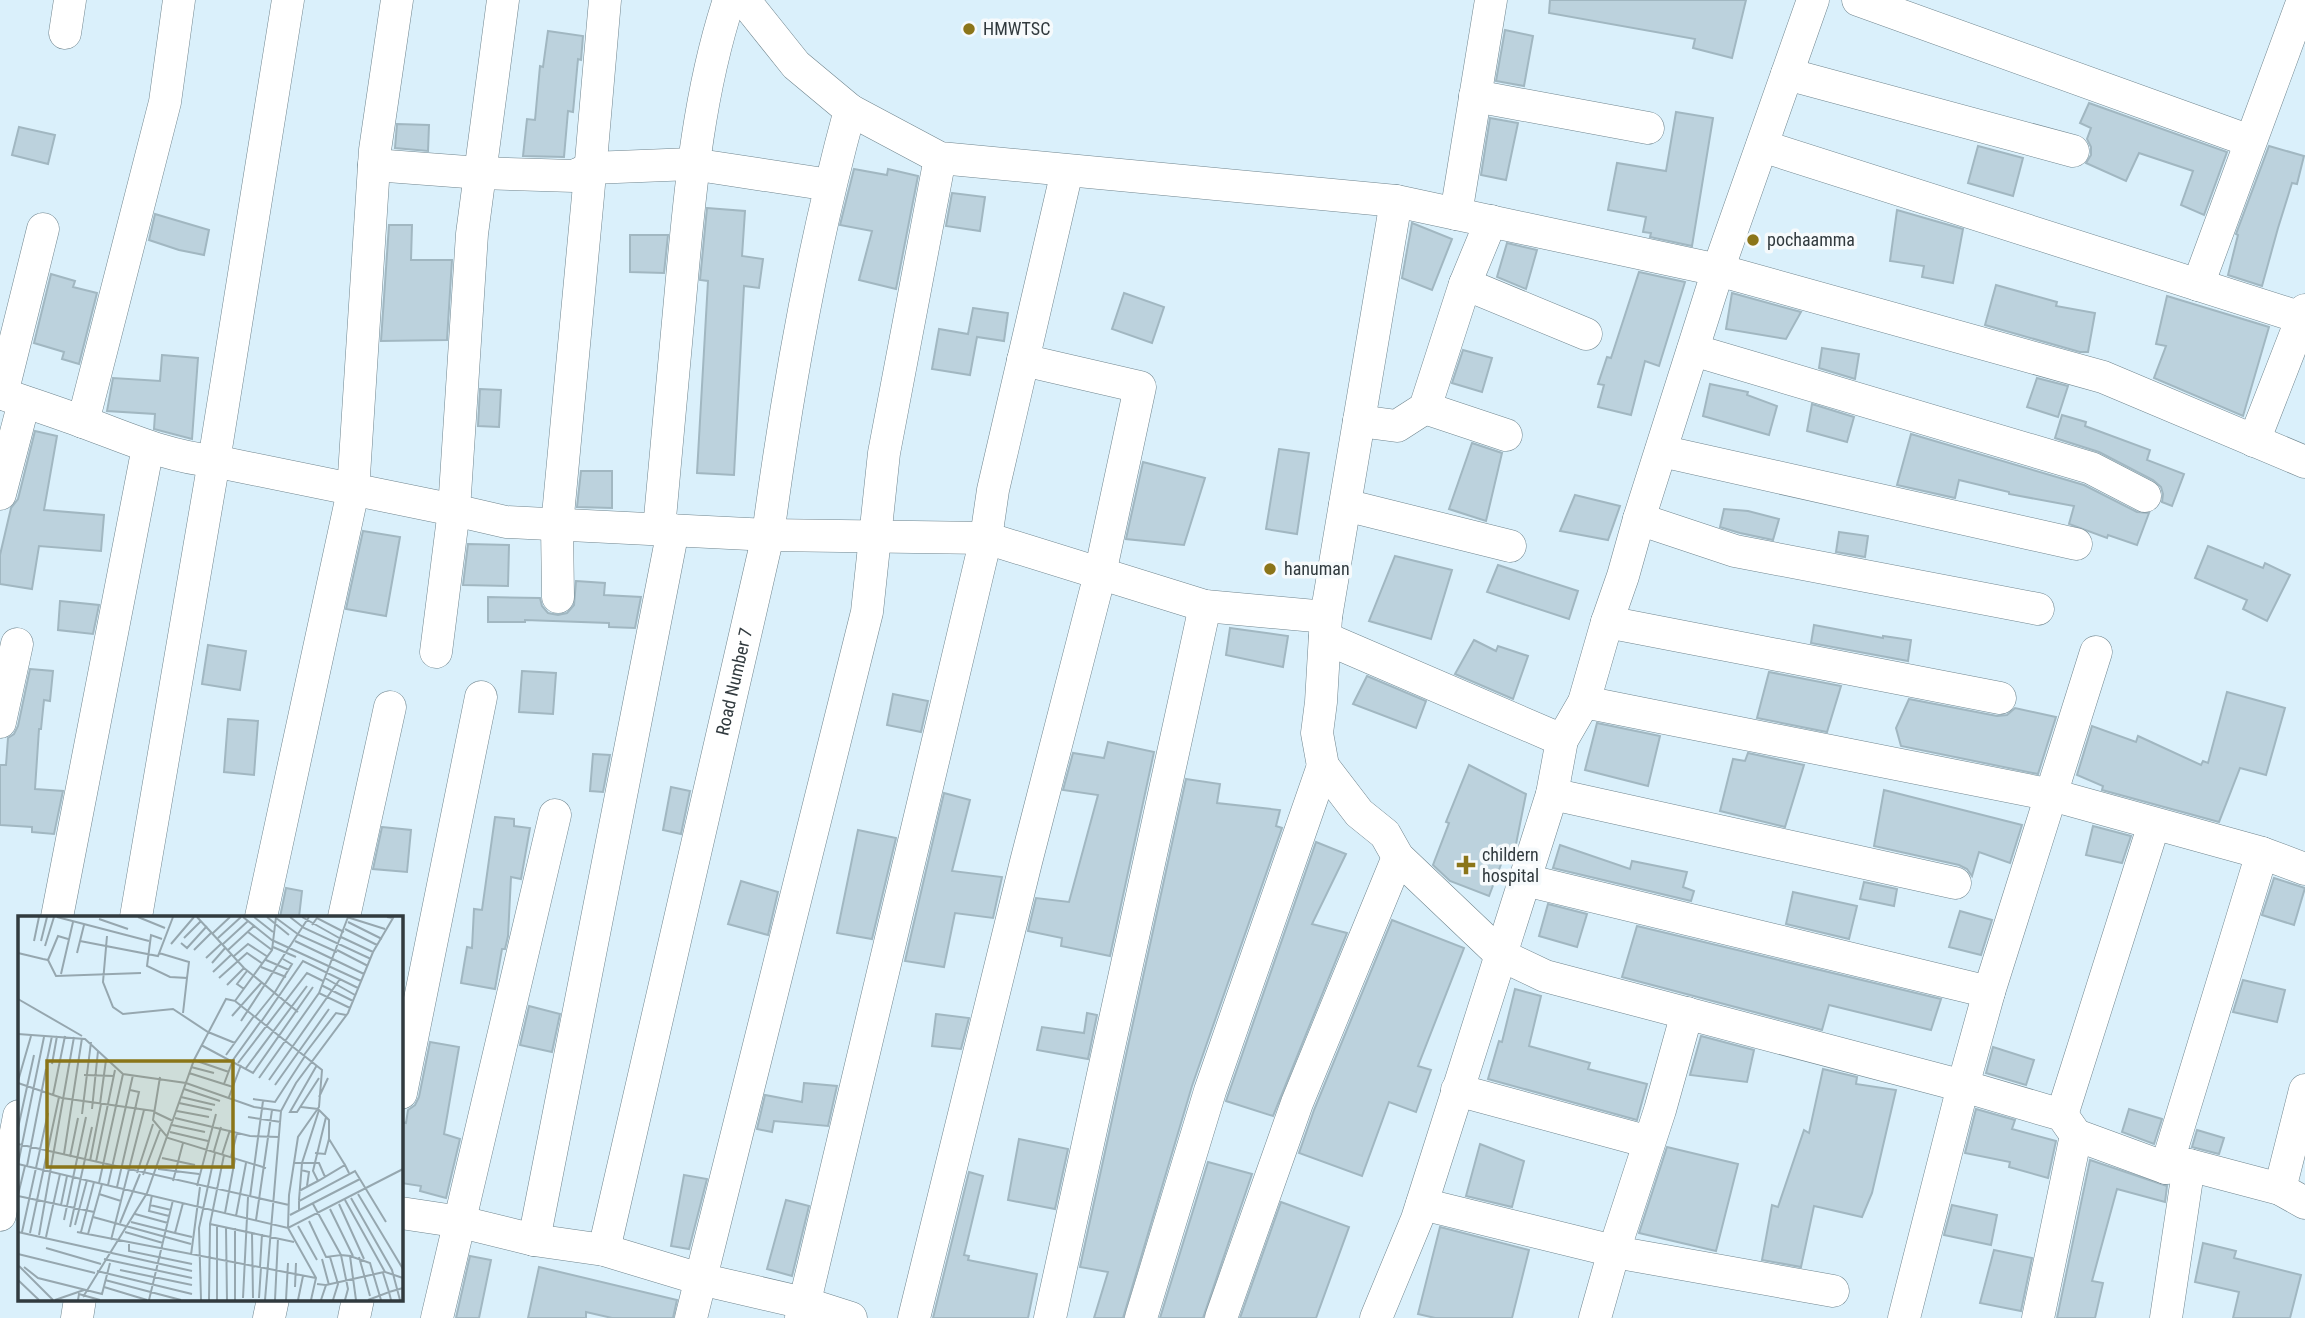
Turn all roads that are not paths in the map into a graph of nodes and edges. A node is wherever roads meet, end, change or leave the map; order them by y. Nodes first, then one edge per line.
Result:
1 (70, 0) edge
2 (178, 0) edge
3 (288, 0) edge
4 (397, 0) edge
5 (503, 0) edge
6 (605, 0) edge
7 (729, 0) edge
8 (744, 0) edge
9 (1491, 0) edge
10 (1813, 0) edge
11 (1858, 0) edge
12 (2303, 0) edge
13 (65, 33) dead end
14 (1787, 74) junction
15 (1475, 96) junction
16 (850, 110) junction
17 (1648, 128) dead end
18 (2250, 141) junction
19 (1762, 146) junction
20 (2073, 150) dead end
21 (940, 158) junction
22 (692, 164) junction
23 (374, 165) junction
24 (591, 169) junction
25 (1067, 171) junction
26 (480, 173) junction
27 (830, 185) junction
28 (1396, 201) junction
29 (1457, 214) junction
30 (1491, 221) junction
31 (43, 229) dead end
32 (1718, 270) junction
33 (1465, 284) junction
34 (2198, 285) junction
35 (2303, 314) edge
36 (1586, 334) dead end
37 (1693, 350) junction
38 (1023, 360) junction
39 (9, 396) edge
40 (1425, 408) junction
41 (1359, 421) junction
42 (83, 422) junction
43 (1506, 435) dead end
44 (2254, 441) junction
45 (148, 447) junction
46 (1661, 451) junction
47 (214, 461) junction
48 (2305, 462) edge
49 (353, 491) junction
50 (0, 494) edge
51 (2145, 496) dead end
52 (1345, 505) junction
53 (454, 510) junction
54 (1639, 519) junction
55 (557, 526) junction
56 (666, 530) junction
57 (768, 535) junction
58 (875, 536) junction
59 (986, 538) junction
60 (2076, 544) dead end
61 (1510, 546) dead end
62 (1100, 574) junction
63 (558, 597) dead end
64 (1205, 606) junction
65 (2038, 609) dead end
66 (1607, 622) junction
67 (1326, 627) junction
68 (17, 644) dead end
69 (436, 652) dead end
70 (2096, 652) dead end
71 (481, 697) dead end
72 (2000, 698) dead end
73 (1584, 702) junction
74 (390, 707) dead end
75 (0, 722) edge
76 (1562, 740) junction
77 (1323, 766) junction
78 (1552, 794) junction
79 (2052, 795) junction
80 (555, 816) dead end
81 (2154, 824) junction
82 (2262, 853) junction
83 (1398, 857) junction
84 (2305, 869) edge
85 (1525, 880) junction
86 (1955, 883) dead end
87 (57, 916) edge
88 (136, 916) edge
89 (261, 916) edge
90 (344, 916) edge
91 (1501, 955) junction
92 (1989, 992) junction
93 (1686, 1013) junction
94 (1962, 1086) junction
95 (402, 1088) edge
96 (1458, 1090) junction
97 (2305, 1090) edge
98 (0, 1112) edge
99 (18, 1116) edge
100 (18, 1121) edge
101 (2069, 1125) junction
102 (1649, 1142) junction
103 (2178, 1167) junction
104 (2292, 1196) edge
105 (1422, 1204) junction
106 (402, 1213) edge
107 (0, 1215) edge
108 (461, 1222) junction
109 (534, 1240) junction
110 (604, 1250) junction
111 (1614, 1251) junction
112 (700, 1279) junction
113 (1833, 1291) dead end
114 (80, 1300) edge
115 (274, 1300) edge
116 (358, 1300) edge
117 (802, 1311) edge
118 (77, 1318) edge
119 (269, 1318) edge
120 (354, 1318) edge
121 (437, 1318) edge
122 (691, 1318) edge
123 (851, 1318) edge
124 (914, 1318) edge
125 (1050, 1318) edge
126 (1141, 1318) edge
127 (1221, 1318) edge
128 (1376, 1318) edge
129 (1595, 1318) edge
130 (1904, 1318) edge
131 (2038, 1318) edge
132 (2166, 1318) edge

1 - 13 street
2 - 42 street
3 - 47 street
4 - 23 street
5 - 26 street
6 - 24 street
7 - 22 street
8 - 16 street
9 - 15 street
10 - 14 street
11 - 18 street
12 - 18 street
14 - 19 street
14 - 20 street
15 - 17 street
15 - 29 street
16 - 21 street
16 - 27 street, Road Number 7
18 - 34 street
19 - 32 street
19 - 34 street
21 - 25 street
21 - 58 street
22 - 24 street
22 - 27 street
22 - 56 street
23 - 26 street
23 - 49 street
24 - 26 street
24 - 55 street
25 - 28 street
25 - 38 street
26 - 53 street
27 - 57 street, Road Number 7
28 - 29 street
28 - 41 street
29 - 30 street
30 - 32 street
30 - 33 street
31 - 39 street
32 - 37 street
32 - 44 street
33 - 36 street
33 - 40 street
34 - 35 street
35 - 44 street
37 - 46 street
37 - 51 street
38 - 59 street
38 - 62 street
39 - 42 street
39 - 50 street
40 - 41 street
40 - 43 street
41 - 52 street
42 - 45 street
44 - 48 street
45 - 47 street
45 - 87 street
46 - 54 street
46 - 60 street
47 - 49 street
47 - 88 street
49 - 53 street
49 - 89 street
52 - 61 street
52 - 67 street
53 - 55 street
53 - 69 street
54 - 65 street
54 - 66 street
55 - 56 street
55 - 63 street
56 - 57 street
56 - 109 street
57 - 58 street
57 - 110 street, Road Number 7
58 - 59 street
58 - 112 street
59 - 62 street
59 - 117 street
62 - 64 street
62 - 124 street
64 - 67 street
64 - 125 street
66 - 72 street
66 - 73 street
67 - 76 street
67 - 77 street
68 - 75 street
70 - 79 street
71 - 95 street
73 - 76 street
73 - 79 street
74 - 90 street
76 - 78 street
77 - 83 street
77 - 126 street
78 - 85 street
78 - 86 street
79 - 81 street
79 - 92 street
80 - 108 street
81 - 82 street
81 - 101 street
82 - 84 street
82 - 103 street
83 - 91 street
83 - 127 street
85 - 91 street
85 - 92 street
91 - 93 street
91 - 96 street
92 - 94 street
93 - 94 street
93 - 102 street
94 - 101 street
94 - 130 street
96 - 102 street
96 - 105 street
97 - 104 street
98 - 99 street
100 - 107 street
101 - 103 street
101 - 131 street
102 - 111 street
103 - 104 street
103 - 132 street
105 - 111 street
105 - 128 street
106 - 108 street
108 - 109 street
108 - 121 street
109 - 110 street
110 - 112 street
111 - 113 street
111 - 129 street
112 - 117 street
112 - 122 street
114 - 118 street
115 - 119 street
116 - 120 street
117 - 123 street

